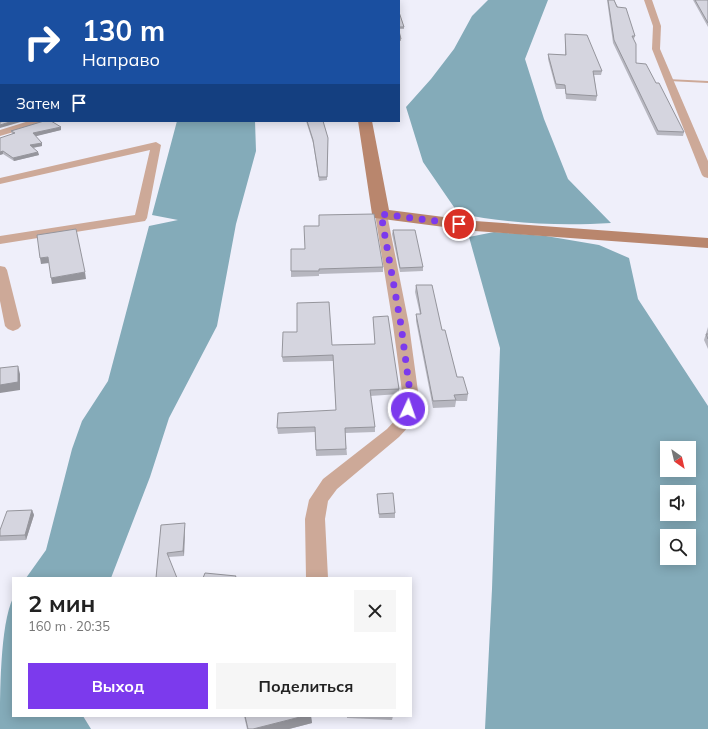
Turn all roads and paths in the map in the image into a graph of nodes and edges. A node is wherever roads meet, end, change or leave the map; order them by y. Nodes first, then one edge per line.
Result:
1 (648, 0) edge
2 (669, 80) junction
3 (708, 82) edge
4 (37, 122) edge
5 (365, 122) edge
6 (0, 133) edge
7 (708, 175) edge
8 (0, 181) edge
9 (381, 214) junction
10 (0, 240) edge
11 (707, 244) edge
12 (0, 270) edge
13 (13, 326) dead end
14 (317, 577) edge

1 - 2 street
2 - 3 lane
2 - 7 street
4 - 6 street
5 - 9 street
8 - 10 street
9 - 11 street
9 - 14 street
12 - 13 street

